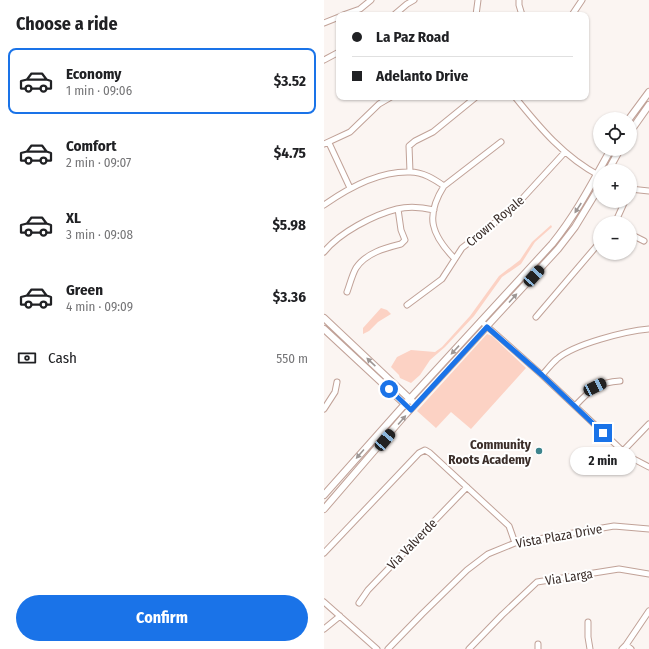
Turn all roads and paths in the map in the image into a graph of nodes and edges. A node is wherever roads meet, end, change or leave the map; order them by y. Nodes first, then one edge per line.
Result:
1 (371, 0) edge
2 (414, 0) edge
3 (478, 0) edge
4 (519, 0) edge
5 (582, 0) edge
6 (405, 2) edge
7 (352, 12) edge
8 (397, 12) edge
9 (476, 12) edge
10 (521, 12) edge
11 (574, 12) edge
12 (336, 18) edge
13 (324, 22) edge
14 (336, 54) edge
15 (324, 60) edge
16 (649, 92) edge
17 (386, 100) edge
18 (472, 100) edge
19 (517, 100) edge
20 (649, 106) edge
21 (634, 112) edge
22 (637, 122) edge
23 (501, 142) dead end
24 (326, 143) edge
25 (565, 152) junction
26 (593, 171) edge
27 (410, 172) junction
28 (593, 184) edge
29 (444, 186) junction
30 (350, 188) junction
31 (637, 190) edge
32 (649, 191) edge
33 (593, 198) edge
34 (324, 205) edge
35 (398, 209) junction
36 (434, 210) junction
37 (637, 238) edge
38 (644, 241) dead end
39 (593, 250) edge
40 (324, 252) edge
41 (454, 258) junction
42 (347, 292) dead end
43 (408, 305) dead end
44 (536, 317) dead end
45 (324, 318) edge
46 (481, 321) junction
47 (487, 327) junction
48 (324, 329) edge
49 (649, 329) edge
50 (542, 375) junction
51 (620, 381) dead end
52 (337, 382) dead end
53 (410, 399) junction
54 (405, 404) junction
55 (575, 406) junction
56 (413, 407) junction
57 (324, 409) edge
58 (649, 424) edge
59 (623, 451) junction
60 (649, 467) edge
61 (467, 487) junction
62 (324, 495) edge
63 (324, 509) edge
64 (649, 529) edge
65 (515, 543) junction
66 (324, 553) edge
67 (649, 574) edge
68 (324, 602) edge
69 (359, 603) dead end
70 (649, 611) edge
71 (340, 616) junction
72 (588, 622) dead end
73 (324, 629) edge
74 (624, 647) edge
75 (377, 649) edge
76 (388, 649) edge
77 (469, 649) edge
78 (590, 649) edge
79 (631, 649) edge

1 - 7 street
2 - 6 street
3 - 9 street
4 - 10 street
5 - 11 street
6 - 8 street
12 - 13 street
14 - 15 street
16 - 21 main road
17 - 24 street
18 - 27 street
19 - 25 street
20 - 22 main road
23 - 29 street
24 - 30 street
25 - 26 street
25 - 41 street, Crown Royale
27 - 29 street
27 - 30 street
28 -> 46 main road
29 - 36 street
30 - 34 street
31 - 32 street
47 -> 33 main road
35 - 36 street
35 - 40 street
35 - 42 street
36 - 41 street
37 - 38 street
39 - 44 street
41 - 43 street, Crown Royale
53 -> 45 main road
46 - 47 street
46 -> 53 main road
47 - 50 street
47 - 56 main road
48 - 54 main road
49 - 50 street
50 - 55 street
51 - 55 street
52 - 57 street
53 - 54 main road
53 - 56 main road
54 - 56 main road
54 -> 62 main road
55 - 59 street
63 -> 56 main road
58 - 59 street
59 - 60 street
61 - 65 street
61 - 66 street
61 - 69 street, Via Valverde
64 - 65 street, Vista Plaza Drive
65 - 76 street, Vista Plaza Drive
67 - 77 street, Via Larga
68 - 71 street
70 - 74 street
71 - 73 street
71 - 75 street
72 - 78 street
74 - 79 street

